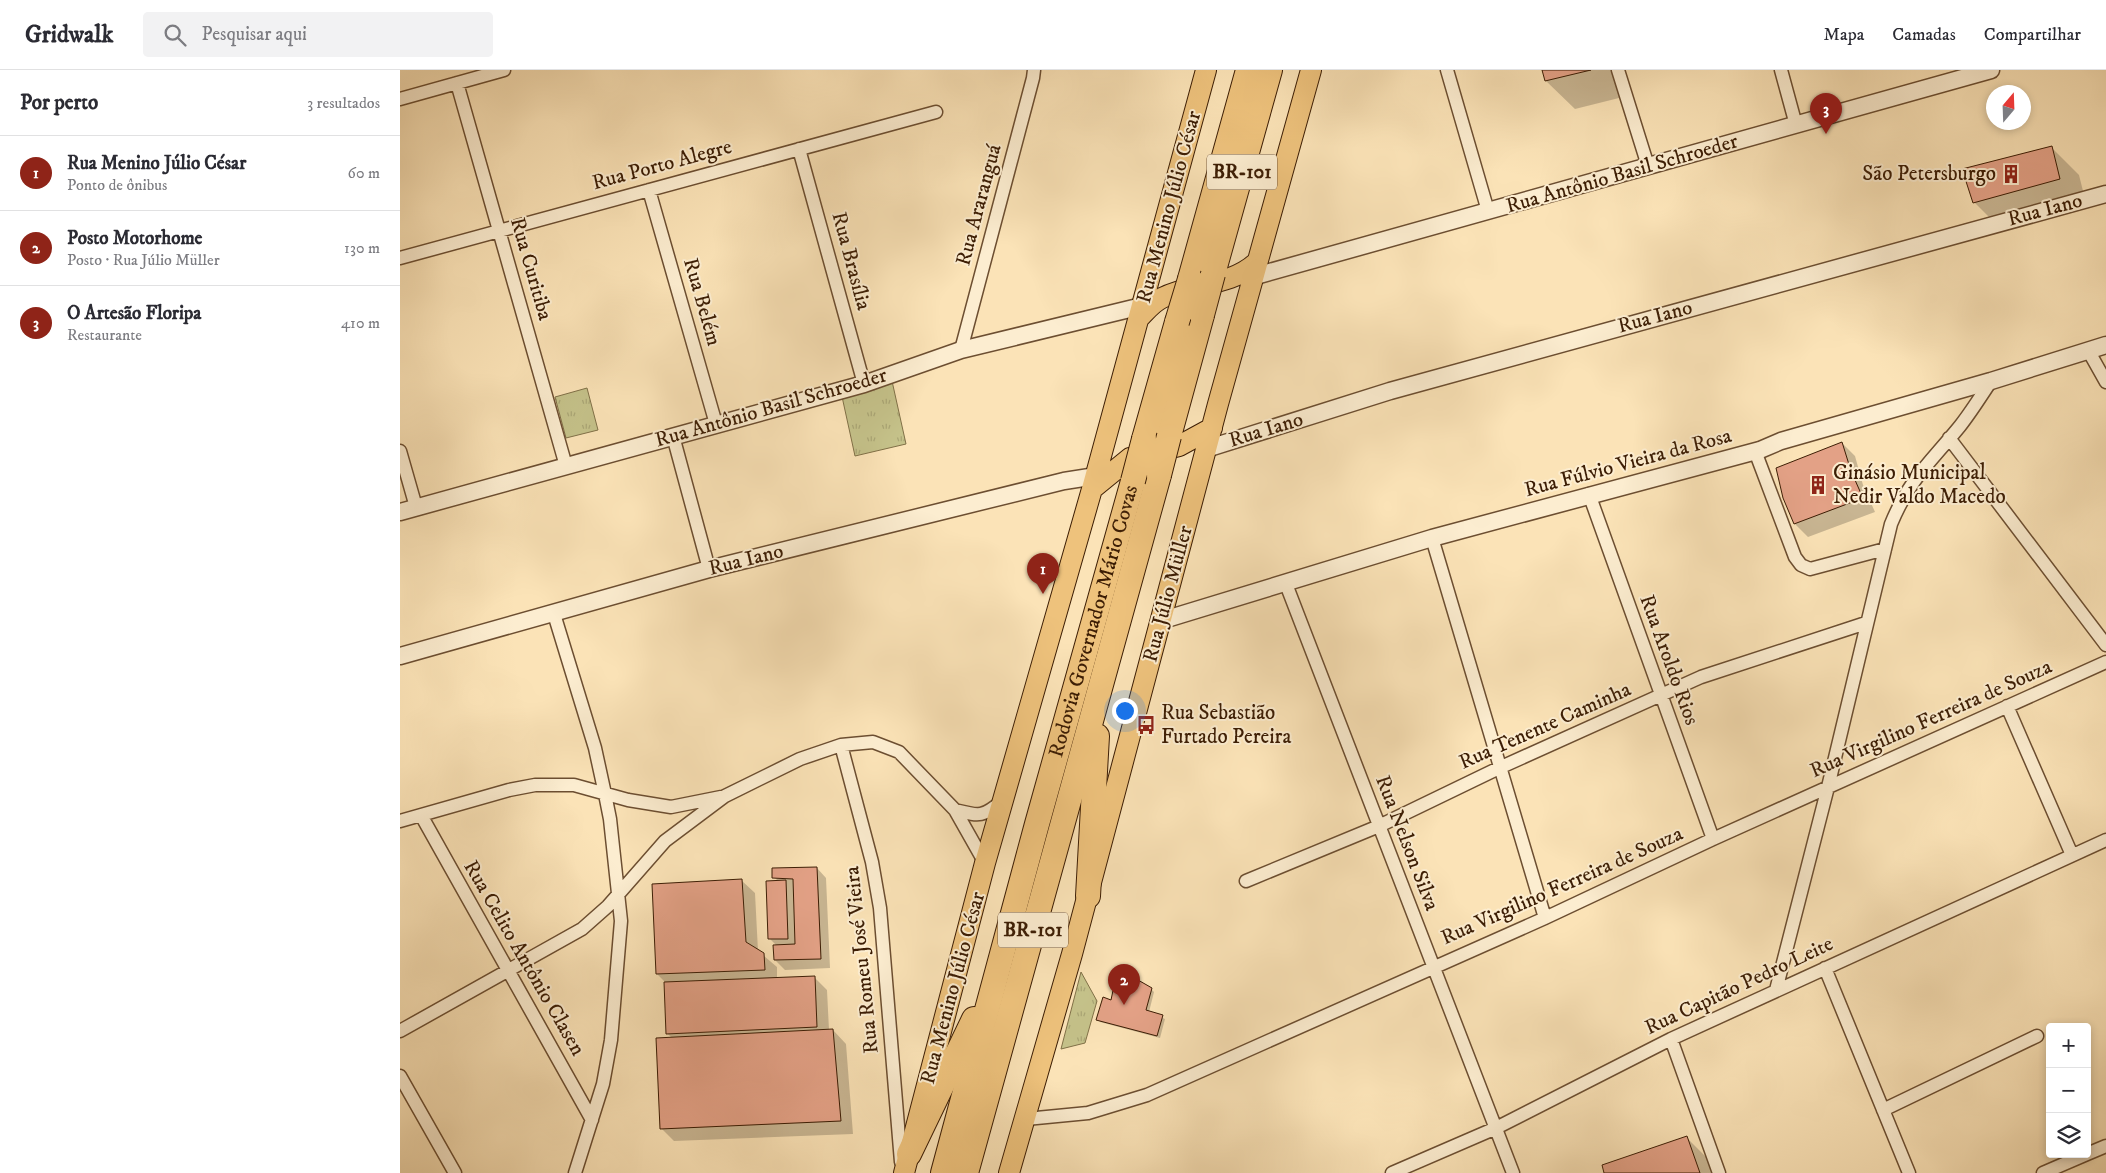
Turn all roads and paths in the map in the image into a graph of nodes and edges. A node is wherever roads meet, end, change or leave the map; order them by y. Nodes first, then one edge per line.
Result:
1 (504, 70) edge
2 (1034, 70) edge
3 (1206, 70) edge
4 (1248, 70) edge
5 (1270, 70) edge
6 (1311, 70) edge
7 (1448, 70) edge
8 (1618, 70) edge
9 (1780, 70) edge
10 (1991, 70) edge
11 (1953, 75) edge
12 (457, 83) junction
13 (400, 99) edge
14 (936, 112) dead end
15 (1796, 125) junction
16 (799, 149) junction
17 (1648, 166) junction
18 (649, 190) junction
19 (2106, 194) edge
20 (1488, 211) junction
21 (499, 231) junction
22 (400, 258) edge
23 (1150, 276) junction
24 (1221, 277) junction
25 (1252, 278) junction
26 (1182, 286) junction
27 (1141, 312) junction
28 (2106, 344) edge
29 (961, 350) junction
30 (2088, 350) junction
31 (1991, 381) junction
32 (2106, 382) edge
33 (864, 384) junction
34 (716, 424) junction
35 (1212, 428) junction
36 (673, 436) junction
37 (1949, 438) junction
38 (1105, 441) junction
39 (1174, 441) junction
40 (1755, 451) junction
41 (400, 452) edge
42 (1204, 455) junction
43 (566, 466) junction
44 (1132, 470) junction
45 (1094, 483) junction
46 (1589, 494) junction
47 (408, 510) edge
48 (1432, 538) junction
49 (1885, 549) junction
50 (709, 569) junction
51 (1286, 584) junction
52 (554, 614) junction
53 (1160, 621) junction
54 (1866, 623) junction
55 (2106, 645) edge
56 (400, 656) edge
57 (2106, 662) edge
58 (1101, 687) junction
59 (1660, 696) junction
60 (2007, 706) junction
61 (841, 745) junction
62 (1499, 768) junction
63 (1828, 787) junction
64 (605, 794) junction
65 (725, 796) junction
66 (1002, 800) junction
67 (955, 810) junction
68 (421, 815) junction
69 (400, 821) edge
70 (1379, 826) junction
71 (1712, 839) junction
72 (2106, 840) edge
73 (2072, 855) junction
74 (985, 863) junction
75 (1246, 881) dead end
76 (617, 894) junction
77 (1088, 896) junction
78 (1545, 918) junction
79 (1000, 966) junction
80 (1433, 966) junction
81 (1825, 968) junction
82 (508, 971) junction
83 (1776, 990) junction
84 (400, 1031) edge
85 (2037, 1036) dead end
86 (1671, 1039) junction
87 (400, 1076) edge
88 (1882, 1110) junction
89 (1026, 1119) junction
90 (592, 1120) junction
91 (1496, 1128) junction
92 (2106, 1146) edge
93 (2091, 1152) edge
94 (2078, 1158) edge
95 (905, 1167) edge
96 (455, 1173) edge
97 (575, 1173) edge
98 (943, 1173) edge
99 (966, 1173) edge
100 (1010, 1173) edge
101 (1392, 1173) edge
102 (1513, 1173) edge
103 (1719, 1173) edge
104 (1909, 1173) edge
105 (2043, 1173) edge

1 - 12 street
2 - 29 street, Rua Araranguá
3 - 23 main road, Rua Menino Júlio César
4 - 26 highway, Rodovia Governador Mário Covas / BR-101
5 - 24 highway, Rodovia Governador Mário Covas / BR-101
6 - 25 main road, Rua Júlio Müller
7 - 20 street
8 - 17 street
9 - 15 street
10 - 11 street, Rua Antônio Basil Schroeder
11 - 15 street, Rua Antônio Basil Schroeder
12 - 13 street
12 - 21 street, Rua Curitiba
14 - 16 street, Rua Porto Alegre
15 - 17 street, Rua Antônio Basil Schroeder
16 - 18 street, Rua Porto Alegre
16 - 33 street, Rua Brasília
17 - 20 street, Rua Antônio Basil Schroeder
18 - 21 street, Rua Porto Alegre
18 - 34 street, Rua Belém
19 - 42 street, Rua Iano
20 - 25 street, Rua Antônio Basil Schroeder
21 - 22 street, Rua Porto Alegre
21 - 43 street, Rua Curitiba
23 - 26 main road
23 - 27 main road, Rua Menino Júlio César
24 - 25 main road, Rua Antônio Basil Schroeder
24 - 25 main road
24 - 26 main road, Rua Antônio Basil Schroeder
24 - 39 highway, Rodovia Governador Mário Covas / BR-101, bridge
25 - 35 main road, Rua Júlio Müller
26 - 27 main road, Rua Antônio Basil Schroeder
26 - 44 highway, Rodovia Governador Mário Covas / BR-101, bridge
27 - 29 street, Rua Antônio Basil Schroeder
27 - 38 main road, Rua Menino Júlio César
28 - 30 street, Rua Fúlvio Vieira da Rosa
29 - 33 street, Rua Antônio Basil Schroeder
30 - 31 street, Rua Fúlvio Vieira da Rosa
30 - 32 street
31 - 37 street
31 - 40 street, Rua Fúlvio Vieira da Rosa
33 - 34 street, Rua Antônio Basil Schroeder
34 - 36 street, Rua Antônio Basil Schroeder
35 - 39 main road, Rua Iano
35 - 42 main road, Rua Júlio Müller
36 - 43 street, Rua Antônio Basil Schroeder
36 - 50 street
37 - 49 street
37 - 55 street
38 - 44 main road
38 - 45 main road, Rua Menino Júlio César
39 - 42 main road
39 - 44 main road, Rua Iano
39 - 58 highway, Rodovia Governador Mário Covas / BR-101, bridge
40 - 46 street, Rua Fúlvio Vieira da Rosa
40 - 49 street
41 - 47 street
42 - 53 main road, Rua Júlio Müller
43 - 47 street, Rua Antônio Basil Schroeder
44 - 45 main road, Rua Iano
44 - 79 highway, Rodovia Governador Mário Covas / BR-101
45 - 50 street, Rua Iano
45 - 66 main road, Rua Menino Júlio César
46 - 48 street, Rua Fúlvio Vieira da Rosa
46 - 59 street, Rua Aroldo Rios
48 - 51 street, Rua Fúlvio Vieira da Rosa
48 - 62 street
49 - 54 street
50 - 52 street, Rua Iano
51 - 53 street, Rua Fúlvio Vieira da Rosa
51 - 70 street, Rua Nelson Silva
52 - 56 street, Rua Iano
52 - 64 street
53 - 77 main road, Rua Júlio Müller
54 - 59 street, Rua Tenente Caminha
54 - 63 street
57 - 60 street, Rua Virgilino Ferreira de Souza
58 - 77 highway
58 - 99 highway, Rodovia Governador Mário Covas / BR-101
59 - 62 street, Rua Tenente Caminha
59 - 71 street, Rua Aroldo Rios
60 - 63 street, Rua Virgilino Ferreira de Souza
60 - 73 street
61 - 65 street
61 - 67 street
61 - 95 street, Rua Romeu José Vieira
62 - 70 street, Rua Tenente Caminha
62 - 78 street
63 - 71 street, Rua Virgilino Ferreira de Souza
63 - 83 street
64 - 65 street
64 - 68 street
64 - 76 street
65 - 76 street
66 - 67 street
66 - 74 main road, Rua Menino Júlio César
67 - 74 street
68 - 69 street
68 - 82 street, Rua Celito Antônio Clasen
70 - 75 street, Rua Tenente Caminha
70 - 80 street, Rua Nelson Silva
71 - 78 street, Rua Virgilino Ferreira de Souza
72 - 73 street, Rua Capitão Pedro Leite
73 - 81 street, Rua Capitão Pedro Leite
74 - 95 main road, Rua Menino Júlio César
76 - 82 street
76 - 90 street
77 - 89 main road, Rua Júlio Müller
78 - 80 street, Rua Virgilino Ferreira de Souza
79 - 95 highway
79 - 98 highway, Rodovia Governador Mário Covas / BR-101
80 - 89 street, Rua Virgilino Ferreira de Souza
80 - 91 street, Rua Nelson Silva
81 - 83 street, Rua Capitão Pedro Leite
81 - 88 street
82 - 84 street
82 - 90 street, Rua Celito Antônio Clasen
83 - 86 street, Rua Capitão Pedro Leite
85 - 88 street
86 - 91 street, Rua Capitão Pedro Leite
86 - 103 street
87 - 96 street
88 - 104 street
89 - 100 main road
90 - 97 street
91 - 101 street, Rua Capitão Pedro Leite
91 - 102 street, Rua Nelson Silva
92 - 93 street
94 - 105 street

